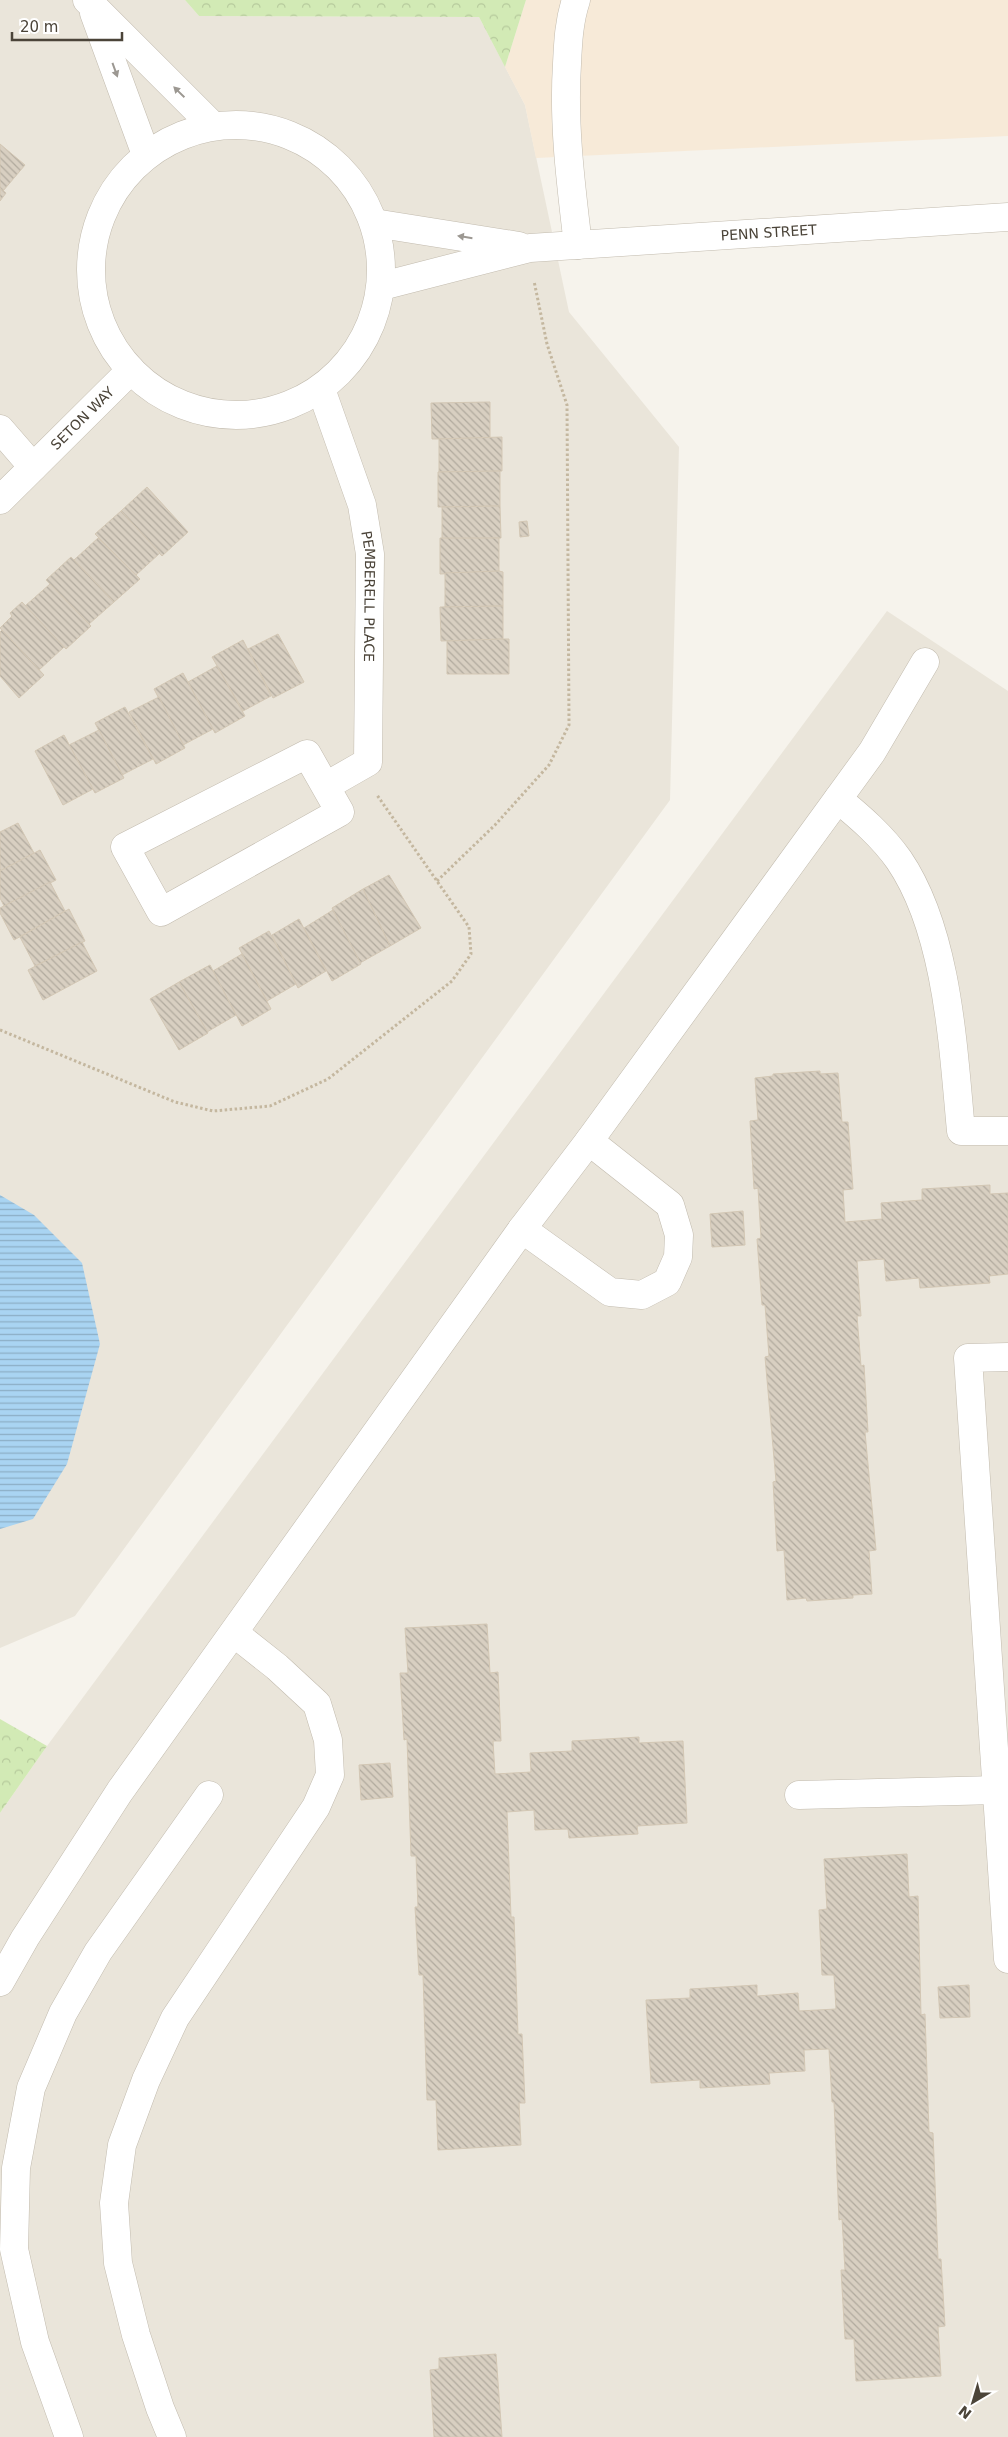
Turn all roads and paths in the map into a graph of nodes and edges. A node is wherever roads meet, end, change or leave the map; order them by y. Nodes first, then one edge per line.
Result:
1 (576, 0) edge
2 (89, 4) edge
3 (214, 126) junction
4 (145, 152) junction
5 (1008, 216) edge
6 (374, 223) junction
7 (578, 245) junction
8 (530, 248) junction
9 (382, 286) junction
10 (131, 370) junction
11 (321, 389) junction
12 (0, 429) edge
13 (34, 467) junction
14 (0, 500) edge
15 (925, 662) dead end
16 (358, 768) junction
17 (326, 786) junction
18 (838, 799) junction
19 (437, 881) junction
20 (0, 1030) edge
21 (1008, 1131) edge
22 (589, 1141) junction
23 (522, 1229) junction
24 (1008, 1357) edge
25 (234, 1633) junction
26 (997, 1790) junction
27 (209, 1794) dead end
28 (800, 1795) dead end
29 (1008, 1959) edge
30 (0, 1982) edge
31 (70, 2437) edge
32 (172, 2437) edge

1 - 7 street
3 -> 2 street
2 -> 4 street
3 - 4 street
3 - 6 street
4 - 10 street
5 - 7 street, PENN STREET
8 -> 6 street, PENN STREET
6 - 9 street
7 - 8 street, PENN STREET
8 - 9 street, PENN STREET
8 - 19 path
9 - 11 street
10 - 11 street
10 - 13 street, SETON WAY
11 - 16 street, PEMBERELL PLACE
12 - 13 street
13 - 14 street, SETON WAY
15 - 18 street
16 - 17 street
16 - 19 path
17 - 17 street
18 - 21 street
18 - 22 street
19 - 20 path
22 - 23 street
22 - 23 street
23 - 25 street
24 - 26 street
25 - 30 street
25 - 32 street
26 - 28 street
26 - 29 street
27 - 31 street

